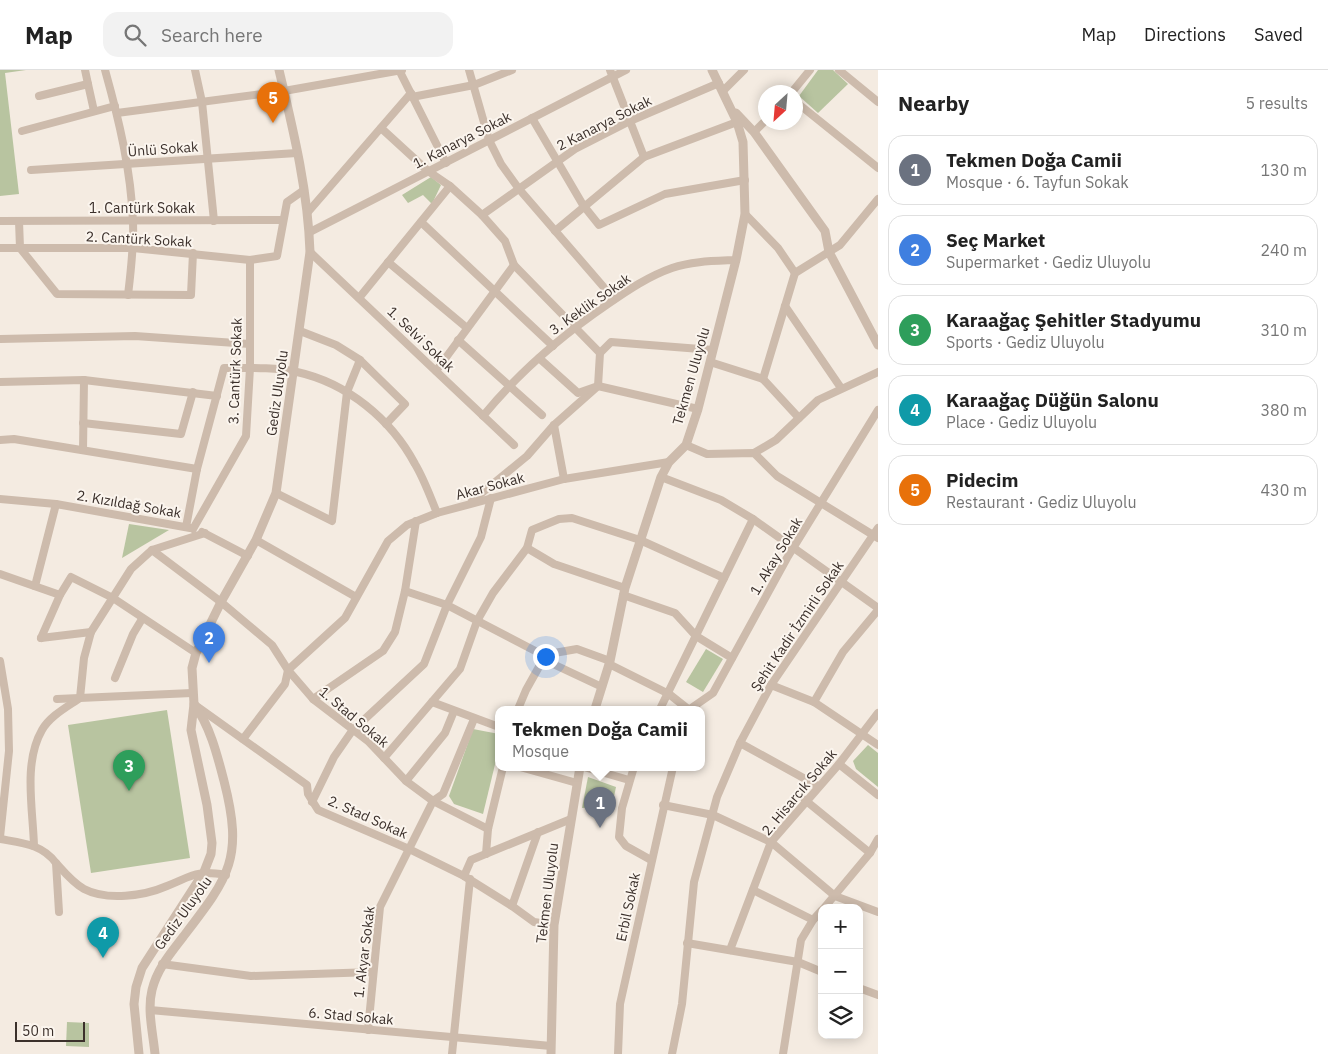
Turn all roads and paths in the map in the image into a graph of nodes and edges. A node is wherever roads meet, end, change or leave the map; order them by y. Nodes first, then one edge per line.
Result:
1 (85, 70) edge
2 (105, 70) edge
3 (195, 70) edge
4 (279, 70) edge
5 (346, 70) edge
6 (400, 70) edge
7 (469, 70) edge
8 (512, 70) edge
9 (626, 70) edge
10 (712, 70) edge
11 (744, 70) edge
12 (810, 70) edge
13 (843, 71) edge
14 (611, 73) edge
15 (348, 80) junction
16 (88, 84) junction
17 (474, 85) junction
18 (798, 85) edge
19 (721, 87) junction
20 (284, 91) junction
21 (411, 95) junction
22 (39, 96) dead end
23 (877, 99) edge
24 (202, 102) junction
25 (731, 107) junction
26 (803, 108) edge
27 (116, 109) junction
28 (94, 111) junction
29 (532, 118) junction
30 (630, 121) junction
31 (737, 122) junction
32 (381, 128) junction
33 (758, 128) edge
34 (22, 131) dead end
35 (754, 132) junction
36 (489, 140) junction
37 (297, 153) junction
38 (644, 157) junction
39 (207, 159) junction
40 (556, 162) junction
41 (446, 163) junction
42 (128, 164) junction
43 (878, 168) edge
44 (31, 170) dead end
45 (428, 171) junction
46 (745, 180) junction
47 (450, 186) junction
48 (304, 190) junction
49 (519, 190) junction
50 (878, 199) edge
51 (583, 205) junction
52 (308, 212) junction
53 (745, 214) junction
54 (482, 215) junction
55 (133, 220) junction
56 (283, 220) junction
57 (0, 221) edge
58 (19, 221) junction
59 (214, 221) junction
60 (420, 222) junction
61 (555, 231) junction
62 (310, 232) junction
63 (0, 248) edge
64 (20, 248) junction
65 (133, 248) junction
66 (310, 252) junction
67 (829, 252) junction
68 (193, 254) junction
69 (250, 260) junction
70 (736, 260) junction
71 (388, 262) junction
72 (514, 265) junction
73 (795, 273) junction
74 (494, 291) junction
75 (128, 295) junction
76 (359, 298) junction
77 (614, 299) junction
78 (785, 306) junction
79 (574, 327) junction
80 (467, 328) junction
81 (300, 331) junction
82 (0, 339) edge
83 (458, 340) junction
84 (250, 344) junction
85 (553, 346) junction
86 (878, 346) edge
87 (713, 350) junction
88 (600, 353) junction
89 (539, 358) junction
90 (360, 360) junction
91 (710, 362) junction
92 (250, 368) junction
93 (436, 371) junction
94 (295, 372) junction
95 (878, 372) edge
96 (763, 379) junction
97 (84, 380) junction
98 (0, 382) edge
99 (509, 385) junction
100 (598, 386) junction
101 (841, 388) junction
102 (193, 392) junction
103 (347, 392) junction
104 (217, 396) junction
105 (698, 409) junction
106 (878, 410) edge
107 (542, 415) dead end
108 (483, 416) junction
109 (799, 418) junction
110 (83, 423) junction
111 (386, 424) junction
112 (554, 425) junction
113 (0, 440) edge
114 (686, 444) junction
115 (514, 445) dead end
116 (82, 450) junction
117 (754, 453) junction
118 (668, 462) junction
119 (197, 469) junction
120 (661, 478) junction
121 (564, 479) junction
122 (276, 493) junction
123 (491, 498) junction
124 (0, 499) edge
125 (822, 503) junction
126 (56, 504) junction
127 (469, 504) junction
128 (437, 512) junction
129 (753, 519) junction
130 (416, 520) junction
131 (190, 528) junction
132 (206, 533) junction
133 (877, 534) edge
134 (256, 540) junction
135 (640, 540) junction
136 (794, 547) junction
137 (527, 548) junction
138 (152, 550) junction
139 (248, 556) junction
140 (0, 574) edge
141 (724, 578) junction
142 (842, 580) junction
143 (35, 586) junction
144 (405, 591) junction
145 (624, 592) junction
146 (60, 595) junction
147 (356, 597) junction
148 (113, 598) junction
149 (222, 602) junction
150 (447, 605) junction
151 (878, 609) edge
152 (142, 619) junction
153 (478, 621) junction
154 (91, 632) junction
155 (696, 636) junction
156 (196, 652) junction
157 (732, 658) junction
158 (0, 661) edge
159 (609, 662) junction
160 (288, 670) junction
161 (115, 678) dead end
162 (771, 685) junction
163 (602, 687) junction
164 (192, 693) junction
165 (669, 694) junction
166 (80, 698) junction
167 (57, 699) dead end
168 (313, 699) junction
169 (432, 702) junction
170 (814, 702) junction
171 (194, 704) junction
172 (519, 706) edge
173 (596, 706) edge
174 (662, 706) edge
175 (685, 706) edge
176 (694, 706) edge
177 (454, 712) junction
178 (878, 713) edge
179 (474, 720) junction
180 (495, 726) edge
181 (352, 731) junction
182 (864, 733) junction
183 (243, 739) junction
184 (740, 743) junction
185 (878, 745) edge
186 (0, 750) edge
187 (9, 751) junction
188 (384, 758) junction
189 (839, 764) junction
190 (502, 771) edge
191 (534, 771) edge
192 (581, 771) edge
193 (596, 771) edge
194 (632, 771) edge
195 (672, 771) edge
196 (629, 780) junction
197 (406, 781) junction
198 (577, 783) junction
199 (818, 786) junction
200 (878, 795) edge
201 (804, 800) junction
202 (433, 801) junction
203 (312, 802) junction
204 (663, 806) junction
205 (713, 815) junction
206 (571, 818) junction
207 (488, 829) junction
208 (538, 832) junction
209 (0, 838) edge
210 (878, 840) edge
211 (771, 842) junction
212 (34, 846) junction
213 (409, 849) junction
214 (870, 853) junction
215 (486, 854) junction
216 (651, 860) junction
217 (56, 863) junction
218 (204, 872) junction
219 (226, 875) junction
220 (467, 878) junction
221 (753, 890) junction
222 (835, 896) junction
223 (828, 904) edge
224 (512, 906) junction
225 (60, 912) dead end
226 (878, 912) edge
227 (818, 914) edge
228 (813, 920) junction
229 (554, 924) junction
230 (687, 942) junction
231 (730, 950) junction
232 (798, 962) junction
233 (162, 964) junction
234 (818, 970) edge
235 (374, 972) junction
236 (863, 989) edge
237 (878, 995) edge
238 (150, 1010) junction
239 (368, 1030) junction
240 (454, 1038) junction
241 (551, 1050) edge
242 (139, 1054) edge
243 (155, 1054) edge
244 (452, 1054) edge
245 (618, 1054) edge
246 (672, 1054) edge
247 (783, 1054) edge

1 - 16 street
2 - 27 street
3 - 24 street
4 - 20 street, Gediz Uluyolu
5 - 15 street
6 - 15 street
6 - 21 street
7 - 17 street
8 - 17 street
9 - 14 street, 1. Kanarya Sokak
10 - 19 street, Tekmen Uluyolu
11 - 19 street
12 - 18 street
13 - 23 street
14 - 29 street, 1. Kanarya Sokak
14 - 30 street
15 - 20 street
16 - 22 street
16 - 28 street
17 - 21 street
17 - 36 street
19 - 25 street, Tekmen Uluyolu
19 - 30 street, 2 Kanarya Sokak
20 - 24 street
20 - 37 street, Gediz Uluyolu
21 - 32 street
21 - 41 street
24 - 27 street
24 - 39 street
25 - 31 street, Tekmen Uluyolu
25 - 35 street
26 - 43 street
27 - 28 street
27 - 42 street
28 - 34 street
29 - 36 street, 1. Kanarya Sokak
29 - 40 street
30 - 38 street
30 - 40 street, 2 Kanarya Sokak
31 - 38 street
31 - 46 street, Tekmen Uluyolu
32 - 45 street
32 - 52 street
33 - 35 street
35 - 67 street
36 - 41 street, 1. Kanarya Sokak
36 - 49 street
37 - 39 street, Ünlü Sokak
37 - 48 street, Gediz Uluyolu
38 - 51 street
39 - 42 street, Ünlü Sokak
39 - 59 street
40 - 49 street, 2 Kanarya Sokak
40 - 51 street
41 - 45 street, 1. Kanarya Sokak
42 - 44 street, Ünlü Sokak
42 - 55 street
45 - 47 street
45 - 62 street, 1. Kanarya Sokak
46 - 51 street
46 - 53 street, Tekmen Uluyolu
47 - 54 street
47 - 60 street
48 - 52 street, Gediz Uluyolu
48 - 56 street
49 - 54 street, 2 Kanarya Sokak
49 - 61 street
50 - 67 street
51 - 61 street
52 - 62 street, Gediz Uluyolu
53 - 70 street, Tekmen Uluyolu
53 - 73 street
54 - 72 street
55 - 58 street, 1. Cantürk Sokak
55 - 59 street, 1. Cantürk Sokak
55 - 65 street
56 - 59 street, 1. Cantürk Sokak
56 - 69 street, 2. Cantürk Sokak
57 - 58 street, 1. Cantürk Sokak
58 - 64 street
60 - 71 street
60 - 74 street
61 - 77 street
62 - 66 street, Gediz Uluyolu
63 - 64 street, 2. Cantürk Sokak
64 - 65 street, 2. Cantürk Sokak
64 - 75 street
65 - 68 street, 2. Cantürk Sokak
65 - 75 street
66 - 76 street, 1. Selvi Sokak
66 - 81 street, Gediz Uluyolu
67 - 73 street
67 - 86 street
68 - 69 street, 2. Cantürk Sokak
68 - 75 street
69 - 84 street, 3. Cantürk Sokak
70 - 77 street, 3. Keklik Sokak
70 - 87 street, Tekmen Uluyolu
71 - 76 street
71 - 80 street
72 - 74 street
72 - 79 street
73 - 78 street
74 - 80 street
74 - 85 street
76 - 93 street, 1. Selvi Sokak
77 - 79 street, 3. Keklik Sokak
78 - 96 street
78 - 101 street
79 - 85 street, 3. Keklik Sokak
79 - 88 street
80 - 83 street
81 - 90 street
81 - 94 street, Gediz Uluyolu
82 - 84 street
83 - 93 street
83 - 99 street
84 - 92 street, 3. Cantürk Sokak
85 - 89 street, 3. Keklik Sokak
87 - 88 street
87 - 91 street, Tekmen Uluyolu
88 - 100 street
89 - 99 street, 3. Keklik Sokak
89 - 100 street
90 - 103 street
90 - 111 street
91 - 96 street
91 - 105 street, Tekmen Uluyolu
92 - 94 street
92 - 104 street
92 - 131 street, 3. Cantürk Sokak
93 - 108 street, 1. Selvi Sokak
94 - 103 street
94 - 122 street, Gediz Uluyolu
95 - 101 street
96 - 109 street
97 - 98 street
97 - 102 street
97 - 110 street
99 - 107 street
99 - 108 street, 3. Keklik Sokak
100 - 105 street
100 - 112 street
101 - 109 street
102 - 104 street
102 - 110 street
103 - 111 street
103 - 122 street
104 - 119 street
105 - 114 street, Tekmen Uluyolu
106 - 125 street, 1. Akay Sokak
108 - 115 street, 1. Selvi Sokak
109 - 117 street
110 - 116 street
111 - 128 street
112 - 121 street
112 - 127 street
113 - 116 street
114 - 117 street
114 - 118 street, Tekmen Uluyolu
116 - 119 street
117 - 125 street
118 - 120 street, Tekmen Uluyolu
118 - 121 street, Akar Sokak
119 - 131 street
120 - 129 street
120 - 135 street, Tekmen Uluyolu
121 - 123 street, Akar Sokak
122 - 134 street, Gediz Uluyolu
123 - 127 street, Akar Sokak
123 - 150 street
124 - 126 street, 2. Kızıldağ Sokak
125 - 133 street
125 - 136 street, 1. Akay Sokak
126 - 131 street, 2. Kızıldağ Sokak
126 - 143 street
127 - 128 street, Akar Sokak
128 - 130 street, Akar Sokak
129 - 136 street
129 - 141 street
130 - 144 street
130 - 147 street, Akar Sokak
131 - 132 street, 2. Kızıldağ Sokak
132 - 138 street
132 - 139 street, 2. Kızıldağ Sokak
133 - 142 street, Şehit Kadir İzmirli Sokak
134 - 139 street, Gediz Uluyolu
134 - 147 street
135 - 137 street
135 - 141 street
135 - 145 street, Tekmen Uluyolu
136 - 142 street
136 - 157 street, 1. Akay Sokak
137 - 145 street
137 - 153 street
138 - 148 street
138 - 149 street, 1. Stad Sokak
139 - 149 street, Gediz Uluyolu
140 - 143 street
141 - 155 street
142 - 151 street
142 - 162 street, Şehit Kadir İzmirli Sokak
143 - 146 street
144 - 150 street
144 - 168 street
145 - 155 street
145 - 159 street, Tekmen Uluyolu
146 - 148 street
146 - 154 street
147 - 160 street, Akar Sokak
148 - 152 street
148 - 154 street
149 - 156 street, Gediz Uluyolu
149 - 160 street, 1. Stad Sokak
150 - 153 street
150 - 181 street
151 - 170 street
152 - 156 street
152 - 161 street
153 - 159 street
153 - 169 street
154 - 166 street
155 - 157 street
155 - 165 street
156 - 164 street, Gediz Uluyolu
157 - 176 street, 1. Akay Sokak
158 - 187 street
159 - 163 street, Tekmen Uluyolu
159 - 165 street
160 - 168 street, 1. Stad Sokak
160 - 183 street
162 - 170 street
162 - 184 street, Şehit Kadir İzmirli Sokak
163 - 172 street
163 - 173 street, Tekmen Uluyolu
164 - 166 street
164 - 171 street, Gediz Uluyolu
165 - 174 street
165 - 175 street
166 - 167 street
166 - 212 street
168 - 181 street, 1. Stad Sokak
169 - 177 street
169 - 188 street
170 - 182 street
171 - 183 street, 2. Stad Sokak
171 - 218 street, Gediz Uluyolu
171 - 219 street, Gediz Uluyolu
177 - 179 street
177 - 197 street
178 - 182 street, 2. Hisarcık Sokak
179 - 180 street
179 - 202 street, 1. Akyar Sokak
181 - 188 street, 1. Stad Sokak
181 - 203 street
182 - 185 street
182 - 189 street, 2. Hisarcık Sokak
183 - 203 street, 2. Stad Sokak
184 - 199 street
184 - 205 street, Şehit Kadir İzmirli Sokak
186 - 187 street
187 - 209 street
188 - 197 street, 1. Stad Sokak
189 - 199 street, 2. Hisarcık Sokak
189 - 200 street
190 - 207 street
191 - 198 street
192 - 198 street, Tekmen Uluyolu
193 - 196 street
194 - 196 street
195 - 204 street, Erbil Sokak
196 - 216 street
197 - 202 street, 1. Stad Sokak
198 - 206 street, Tekmen Uluyolu
199 - 201 street, 2. Hisarcık Sokak
201 - 211 street, 2. Hisarcık Sokak
201 - 214 street
202 - 207 street, 1. Stad Sokak
202 - 213 street, 1. Akyar Sokak
203 - 213 street, 2. Stad Sokak
204 - 205 street
204 - 216 street, Erbil Sokak
205 - 211 street
205 - 230 street, Şehit Kadir İzmirli Sokak
206 - 208 street
206 - 229 street, Tekmen Uluyolu
207 - 215 street
208 - 215 street
208 - 224 street
209 - 212 street
210 - 214 street
211 - 221 street, 2. Hisarcık Sokak
211 - 222 street
212 - 217 street
213 - 220 street, 2. Stad Sokak
213 - 235 street, 1. Akyar Sokak
214 - 222 street
215 - 220 street
216 - 245 street, Erbil Sokak
217 - 218 street
217 - 225 street
218 - 219 street
218 - 242 street, Gediz Uluyolu
219 - 233 street, Gediz Uluyolu
220 - 224 street, 2. Stad Sokak
220 - 240 street
221 - 228 street
221 - 231 street, 2. Hisarcık Sokak
222 - 223 street
222 - 226 street
224 - 229 street, 2. Stad Sokak
227 - 228 street
228 - 232 street
229 - 241 street, Tekmen Uluyolu
230 - 231 street
230 - 246 street, Şehit Kadir İzmirli Sokak
231 - 232 street
232 - 234 street
232 - 247 street
233 - 235 street
233 - 238 street, Gediz Uluyolu
235 - 239 street, 1. Akyar Sokak
236 - 237 street
238 - 239 street, 6. Stad Sokak
238 - 243 street, Gediz Uluyolu
239 - 240 street, 6. Stad Sokak
240 - 241 street, 6. Stad Sokak
240 - 244 street

